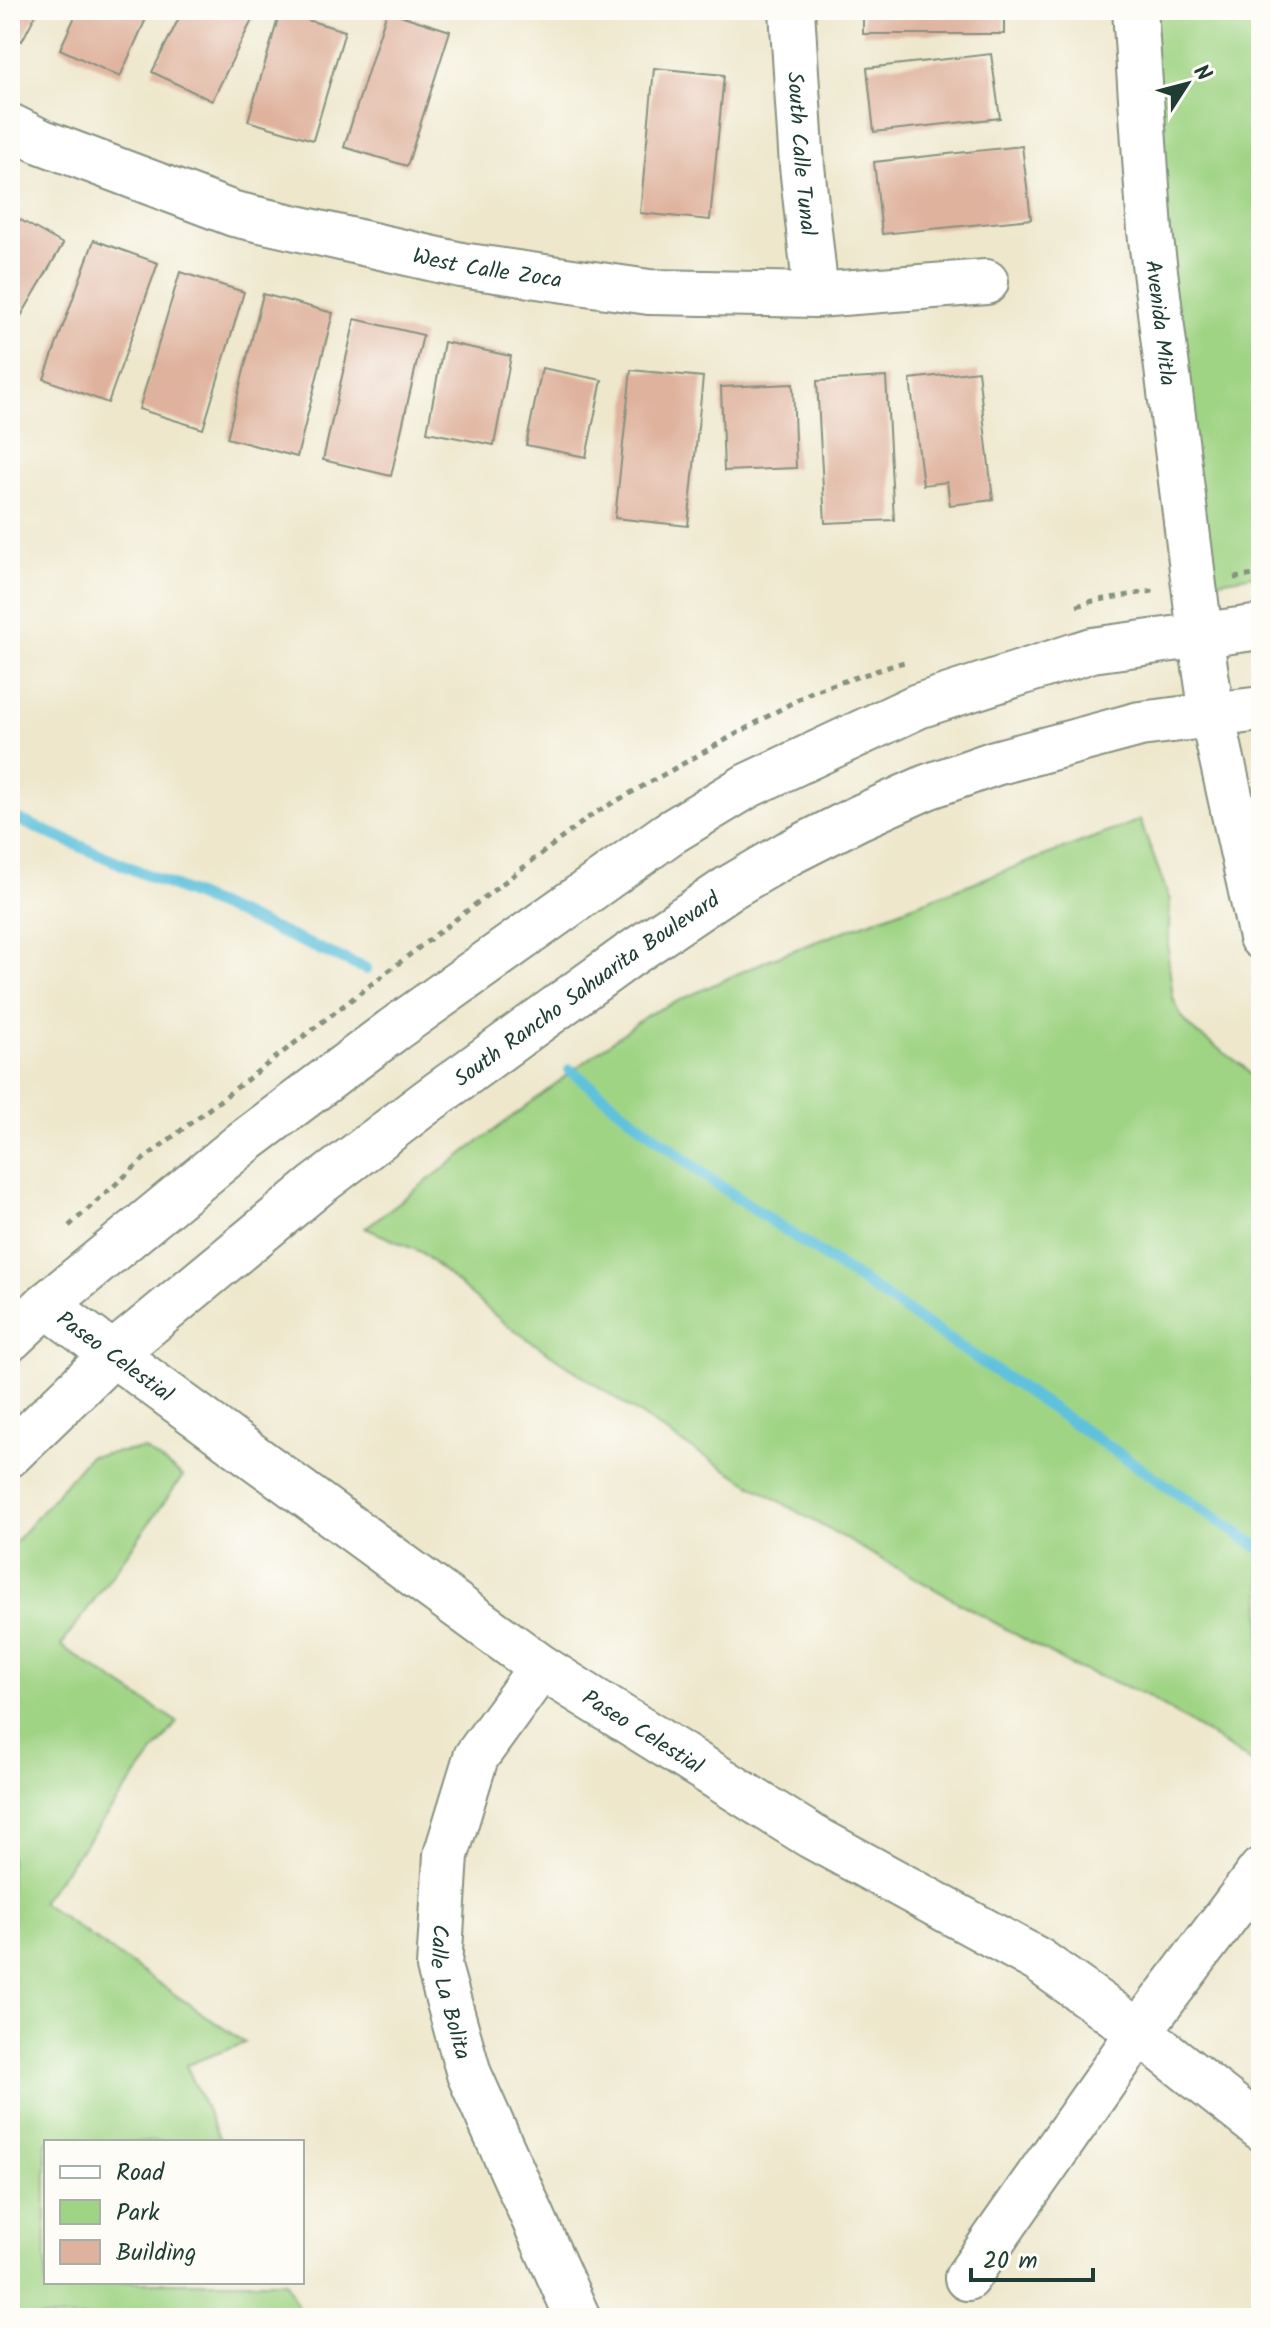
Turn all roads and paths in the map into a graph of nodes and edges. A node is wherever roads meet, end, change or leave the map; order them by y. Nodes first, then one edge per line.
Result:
1 (792, 10) edge
2 (1135, 10) edge
3 (10, 126) edge
4 (986, 282) dead end
5 (816, 295) junction
6 (1261, 627) edge
7 (1200, 634) junction
8 (1261, 709) edge
9 (1212, 714) junction
10 (1261, 937) edge
11 (46, 1305) junction
12 (10, 1339) edge
13 (113, 1354) junction
14 (10, 1454) edge
15 (541, 1667) junction
16 (1261, 1870) edge
17 (1139, 2032) junction
18 (1261, 2128) edge
19 (967, 2278) dead end
20 (578, 2318) edge

1 - 5 street, South Calle Tunal
2 - 7 street, Avenida Mitla
3 - 5 street, West Calle Zoca
4 - 5 street, West Calle Zoca
6 - 7 street
7 - 9 street, Avenida Mitla
7 - 11 street
8 - 9 street, South Rancho Sahuarita Boulevard
9 - 10 street, Avenida Mitla
9 - 13 street, South Rancho Sahuarita Boulevard
11 - 12 street
11 - 13 street, Paseo Celestial
13 - 14 street, South Rancho Sahuarita Boulevard
13 - 15 street, Paseo Celestial
15 - 17 street, Paseo Celestial
15 - 20 street, Calle La Bolita
16 - 17 street
17 - 18 street, Paseo Celestial
17 - 19 street

